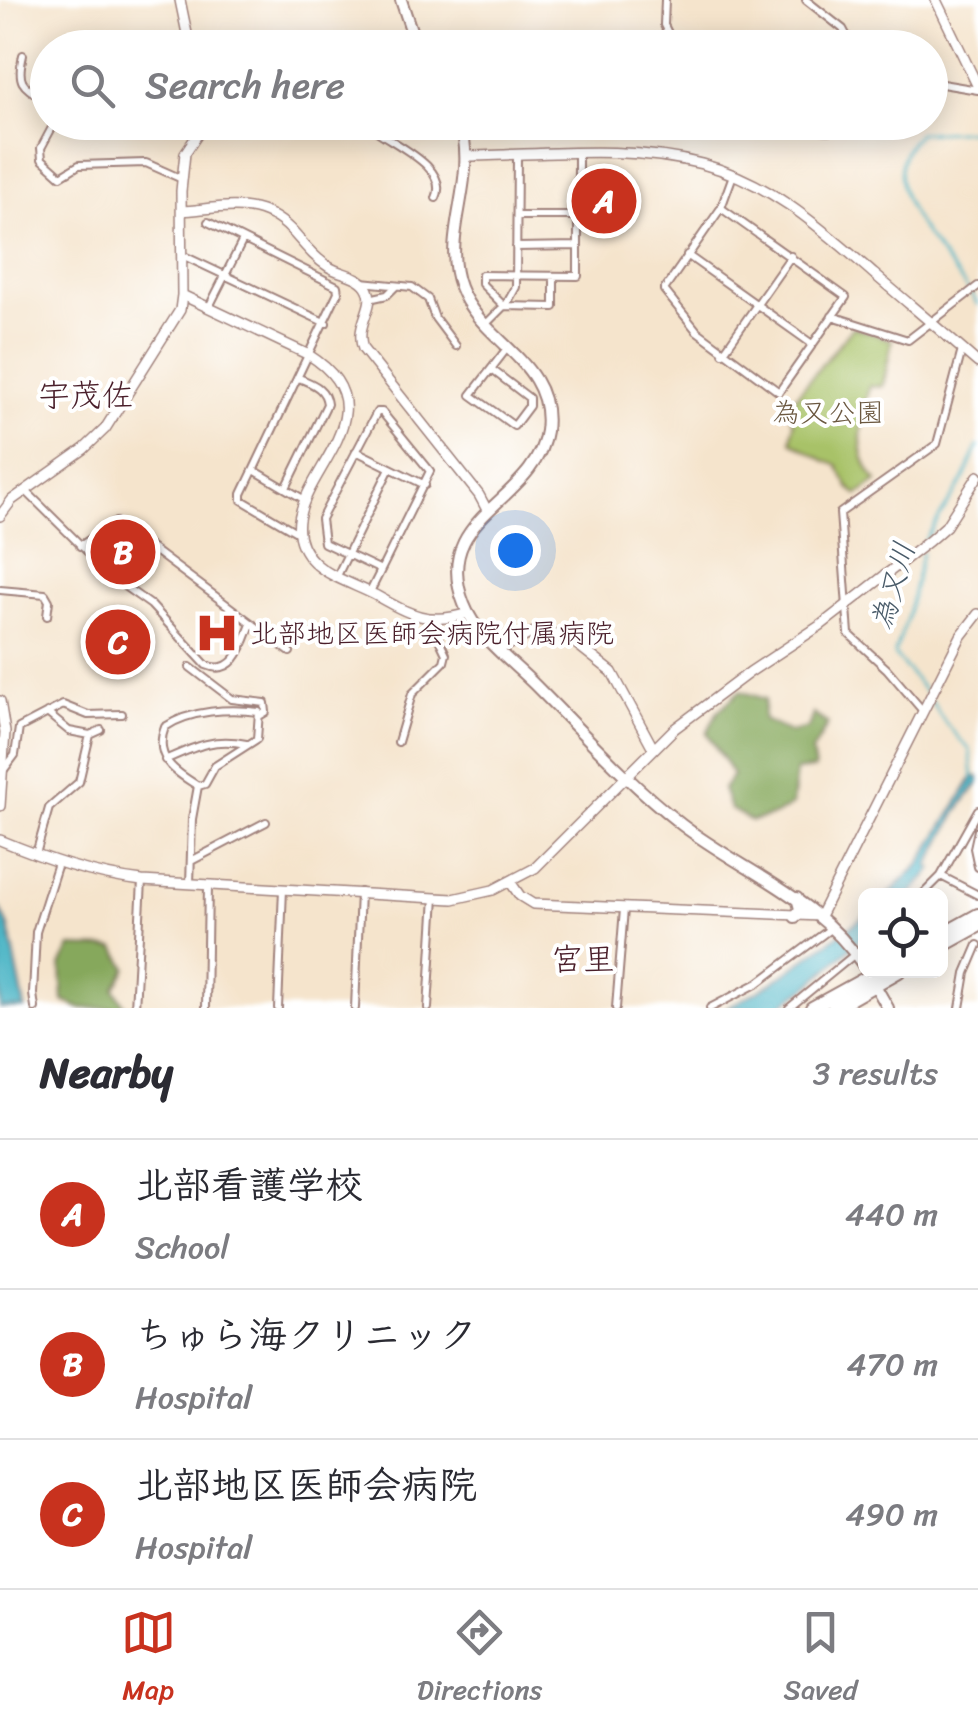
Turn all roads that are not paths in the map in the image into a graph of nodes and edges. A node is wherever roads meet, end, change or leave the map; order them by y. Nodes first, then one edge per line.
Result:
1 (180, 0) edge
2 (401, 0) edge
3 (665, 0) edge
4 (806, 0) edge
5 (936, 0) edge
6 (186, 30) edge
7 (411, 30) edge
8 (666, 30) edge
9 (844, 30) edge
10 (23, 55) dead end
11 (948, 84) edge
12 (978, 88) edge
13 (30, 90) edge
14 (45, 140) edge
15 (194, 140) edge
16 (388, 140) edge
17 (464, 140) edge
18 (578, 153) junction
19 (517, 154) junction
20 (467, 156) junction
21 (734, 174) junction
22 (182, 180) junction
23 (436, 198) dead end
24 (721, 208) junction
25 (182, 210) junction
26 (516, 216) junction
27 (578, 216) junction
28 (208, 222) dead end
29 (243, 240) junction
30 (578, 246) junction
31 (516, 247) junction
32 (180, 254) junction
33 (687, 255) junction
34 (791, 256) junction
35 (225, 275) junction
36 (516, 276) junction
37 (554, 276) junction
38 (362, 282) junction
39 (978, 286) edge
40 (394, 287) junction
41 (182, 294) junction
42 (369, 299) junction
43 (757, 305) junction
44 (505, 306) junction
45 (209, 308) junction
46 (832, 316) junction
47 (326, 323) junction
48 (931, 323) junction
49 (486, 325) junction
50 (812, 344) junction
51 (456, 346) dead end
52 (509, 346) junction
53 (962, 350) junction
54 (723, 353) junction
55 (310, 356) junction
56 (976, 362) edge
57 (491, 370) junction
58 (298, 378) junction
59 (356, 451) junction
60 (390, 468) junction
61 (254, 470) junction
62 (978, 476) edge
63 (424, 485) junction
64 (286, 488) junction
65 (26, 490) junction
66 (306, 500) junction
67 (487, 510) junction
68 (0, 516) edge
69 (298, 533) junction
70 (80, 546) junction
71 (348, 554) junction
72 (381, 570) junction
73 (337, 576) junction
74 (0, 590) edge
75 (370, 592) junction
76 (847, 606) junction
77 (468, 613) junction
78 (46, 616) dead end
79 (977, 618) edge
80 (434, 621) junction
81 (251, 624) junction
82 (499, 649) junction
83 (290, 652) dead end
84 (190, 668) dead end
85 (0, 700) edge
86 (923, 711) junction
87 (47, 714) junction
88 (122, 714) dead end
89 (261, 715) junction
90 (101, 730) dead end
91 (90, 735) junction
92 (398, 742) dead end
93 (246, 744) junction
94 (653, 748) junction
95 (165, 760) junction
96 (2, 772) edge
97 (626, 775) junction
98 (198, 786) junction
99 (0, 806) edge
100 (978, 810) edge
101 (266, 822) dead end
102 (978, 830) edge
103 (0, 840) edge
104 (35, 855) junction
105 (193, 860) junction
106 (58, 864) junction
107 (978, 867) edge
108 (940, 876) junction
109 (142, 881) junction
110 (511, 883) junction
111 (190, 884) junction
112 (208, 886) junction
113 (929, 888) edge
114 (283, 889) junction
115 (360, 892) junction
116 (978, 895) edge
117 (434, 897) junction
118 (797, 898) junction
119 (624, 909) junction
120 (978, 915) edge
121 (820, 916) junction
122 (795, 917) junction
123 (978, 926) edge
124 (832, 929) junction
125 (948, 932) edge
126 (948, 943) edge
127 (978, 945) edge
128 (858, 950) edge
129 (854, 953) junction
130 (858, 958) edge
131 (864, 978) edge
132 (867, 978) edge
133 (873, 978) edge
134 (35, 1008) edge
135 (135, 1008) edge
136 (206, 1008) edge
137 (278, 1008) edge
138 (355, 1008) edge
139 (428, 1008) edge
140 (616, 1008) edge
141 (710, 1008) edge
142 (790, 1008) edge
143 (812, 1008) edge
144 (834, 1008) edge
145 (888, 1008) edge
146 (960, 1008) edge

1 - 6 street
2 - 7 main road
3 - 8 street
4 - 9 street
5 - 12 street
10 - 13 street
11 - 12 street
14 - 22 street
15 - 22 street
16 - 23 street
17 - 20 main road
18 - 19 street
18 - 21 street
18 - 27 street
19 - 20 street
19 - 26 street
20 - 49 main road
21 - 24 street
21 - 48 street
22 - 25 street
24 - 33 street
24 - 34 street
25 - 32 street
25 - 38 street
26 - 27 street
26 - 31 street
27 - 30 street
28 - 29 street
29 - 35 street
29 - 47 street
30 - 31 street
30 - 37 street
31 - 36 street
32 - 35 street
32 - 41 street
33 - 43 street
33 - 54 street
34 - 43 street
34 - 46 street
35 - 45 street
35 - 47 street
36 - 37 street
36 - 44 street
36 - 44 street
37 - 44 street
38 - 40 street
38 - 42 street
39 - 48 street
40 - 42 street
40 - 51 street
41 - 45 street
41 - 65 street
42 - 67 street
43 - 50 street
43 - 54 street
44 - 49 street
45 - 55 street
46 - 48 street
46 - 50 street
47 - 55 street
48 - 53 street
49 - 52 main road
50 - 54 street
52 - 57 street
52 - 67 main road
53 - 56 street
53 - 76 street
55 - 58 street
55 - 66 street
57 - 57 street
58 - 61 street
58 - 64 street
59 - 60 street
59 - 63 street
59 - 71 street
60 - 63 street
60 - 71 street
61 - 64 street
61 - 69 street
62 - 76 street
63 - 72 street
64 - 66 street
65 - 68 street
65 - 70 street
66 - 69 street
67 - 77 main road
69 - 73 street
70 - 81 street
70 - 81 street
71 - 72 street
71 - 73 street
72 - 75 street
73 - 75 street
74 - 78 street
75 - 80 street
76 - 86 street
76 - 94 street
77 - 80 street
77 - 82 main road
79 - 86 street
80 - 92 street
81 - 83 street
82 - 94 street
82 - 97 main road
84 - 89 street
85 - 96 street
86 - 121 street
87 - 88 street
87 - 91 street
87 - 96 street
89 - 93 street
89 - 95 street
90 - 91 street
91 - 104 street
93 - 95 street
93 - 98 street
94 - 97 street
95 - 98 street
96 - 99 street
97 - 110 street
97 - 118 main road
98 - 105 street
100 - 108 street
101 - 105 street
102 - 107 street
103 - 104 street
104 - 106 street
105 - 111 street
106 - 109 street
106 - 134 street
108 - 113 street
108 - 116 street
109 - 111 street
109 - 135 street
110 - 117 street
110 - 119 street
111 - 112 street
112 - 114 street
112 - 136 street
114 - 115 street
114 - 137 street
115 - 117 street
115 - 138 street
117 - 139 street
118 - 121 main road
118 - 122 main road
119 - 122 street
119 - 140 street
120 - 125 highway
121 - 122 street
121 - 124 main road
123 - 126 highway
124 - 129 main road
124 - 141 street
127 - 146 street
128 - 129 street
129 - 130 main road
129 - 142 street
131 - 143 highway
132 - 144 highway
133 - 145 main road

